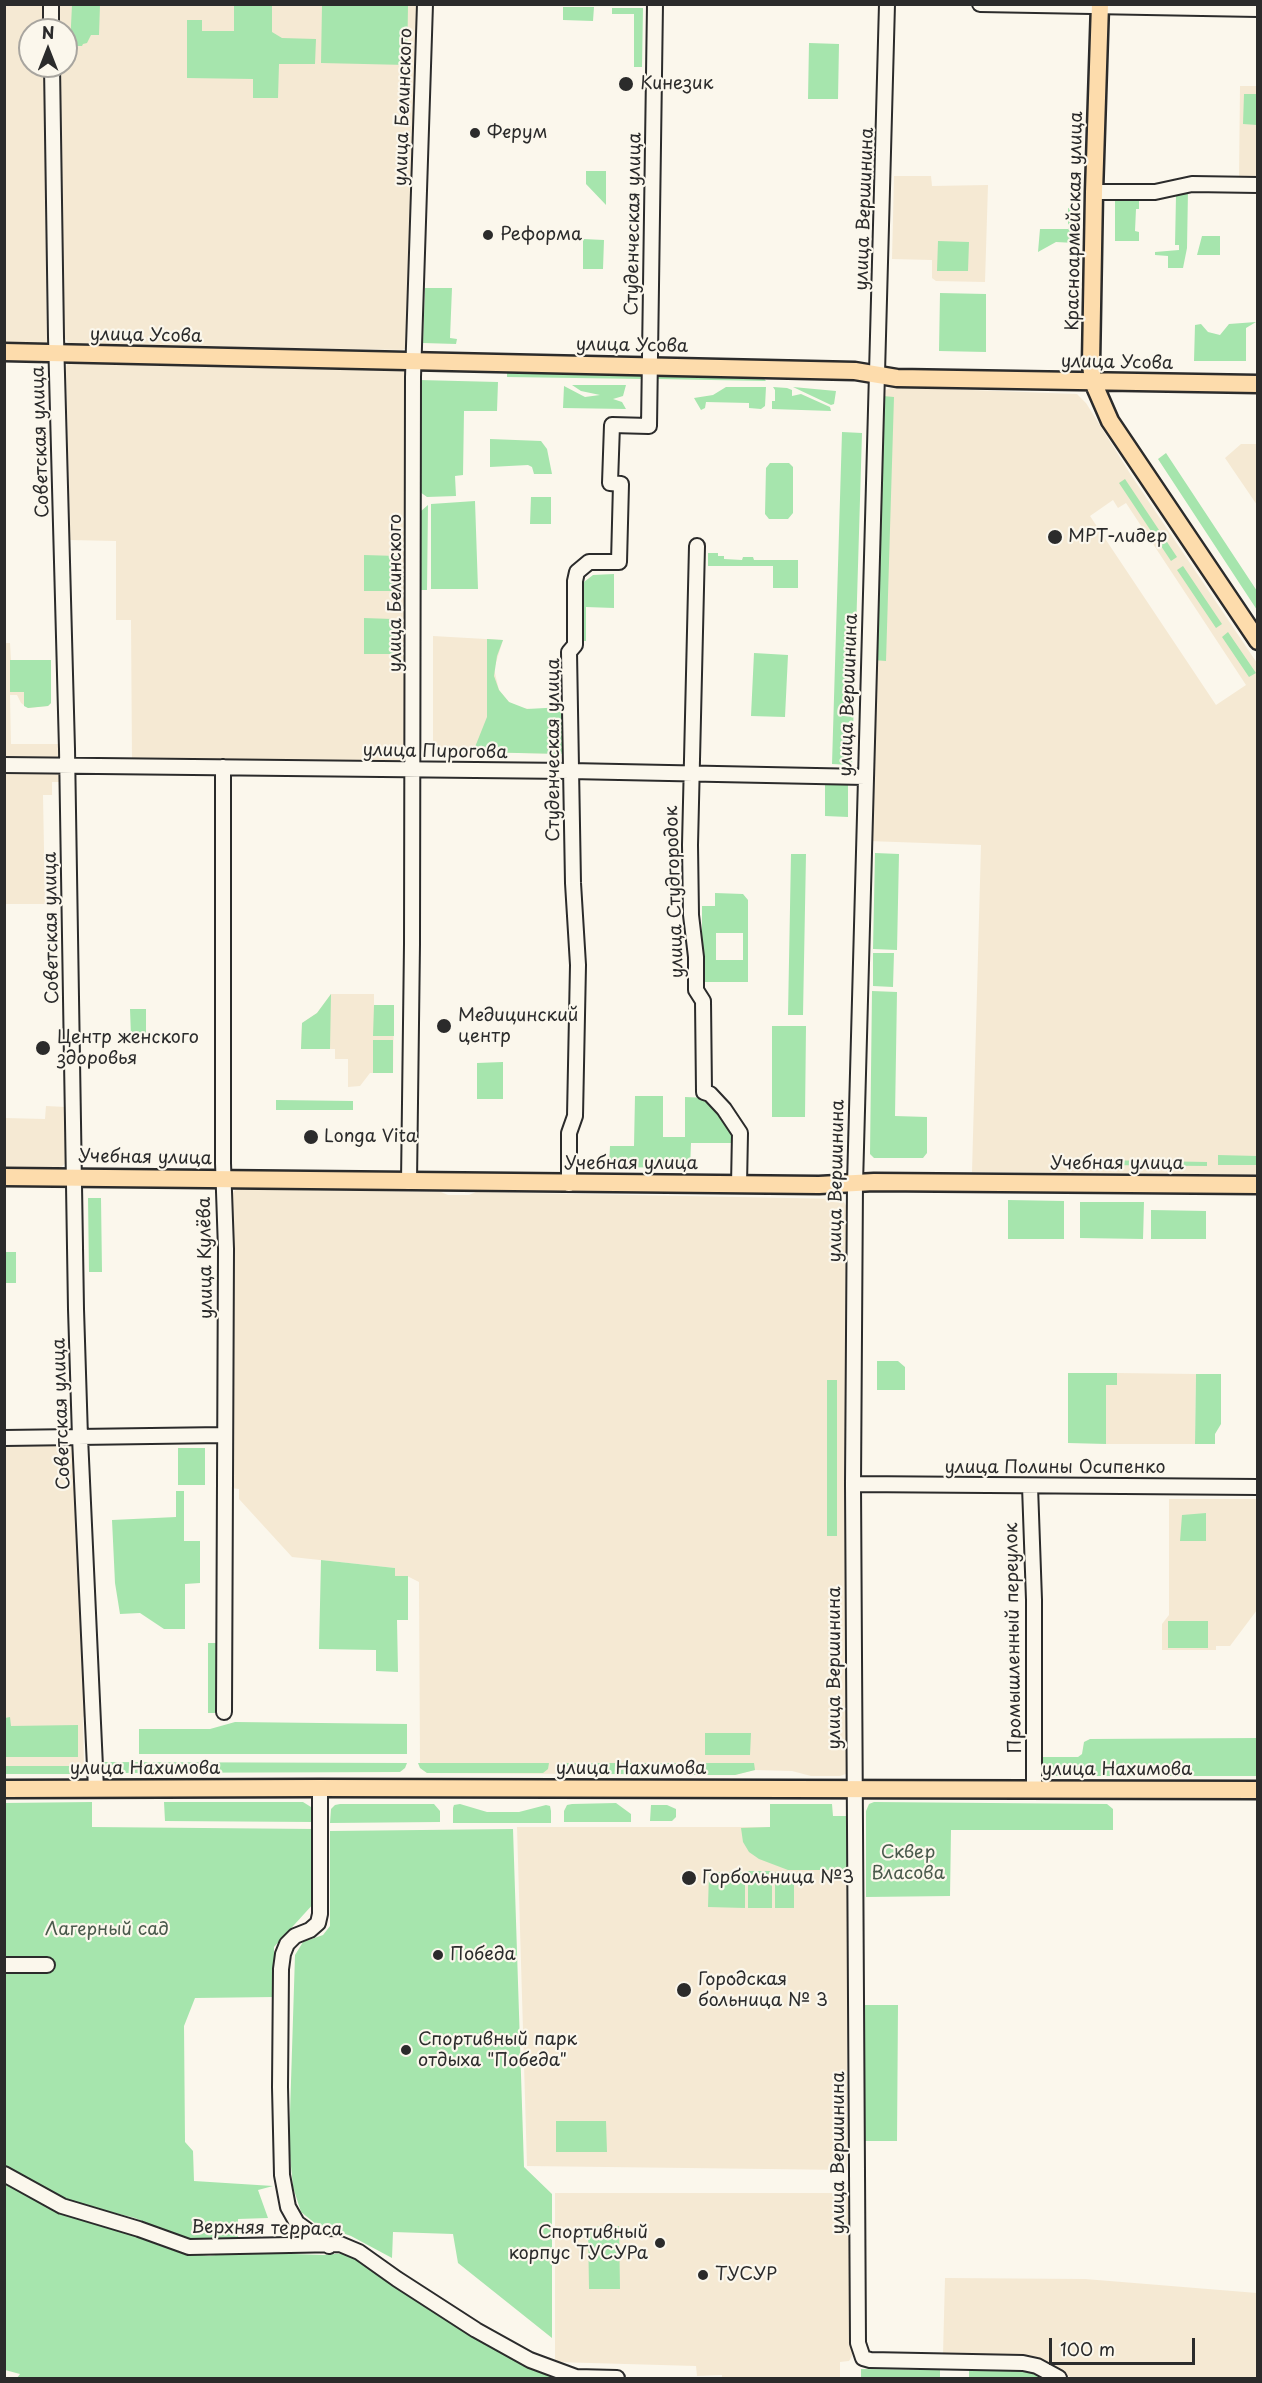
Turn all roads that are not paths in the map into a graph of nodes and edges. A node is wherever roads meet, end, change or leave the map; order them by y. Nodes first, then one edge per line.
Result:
1 (425, 4) edge
2 (654, 4) edge
3 (887, 4) edge
4 (980, 4) edge
5 (1100, 5) edge
6 (1257, 9) edge
7 (52, 78) edge
8 (1257, 185) edge
9 (1094, 192) junction
10 (4, 352) edge
11 (56, 353) junction
12 (414, 359) junction
13 (650, 365) junction
14 (878, 375) junction
15 (1093, 382) junction
16 (1257, 384) edge
17 (697, 546) dead end
18 (1257, 641) edge
19 (4, 765) edge
20 (68, 766) junction
21 (223, 767) junction
22 (413, 769) junction
23 (570, 771) junction
24 (691, 774) junction
25 (865, 777) junction
26 (4, 1177) edge
27 (75, 1177) junction
28 (223, 1179) junction
29 (409, 1182) junction
30 (569, 1184) junction
31 (855, 1184) junction
32 (739, 1185) junction
33 (1257, 1185) edge
34 (225, 1435) junction
35 (80, 1437) junction
36 (4, 1438) edge
37 (853, 1485) junction
38 (1030, 1486) junction
39 (1257, 1487) edge
40 (224, 1712) dead end
41 (320, 1788) junction
42 (854, 1788) junction
43 (4, 1789) edge
44 (96, 1789) junction
45 (1034, 1789) junction
46 (1257, 1790) edge
47 (4, 1965) edge
48 (46, 1965) dead end
49 (4, 2174) edge
50 (329, 2246) junction
51 (617, 2379) edge
52 (1059, 2379) edge

1 - 12 street, улица Белинского
2 - 13 street, Студенческая улица
3 - 14 street, улица Вершинина
4 - 5 street
5 - 6 street
5 - 9 main road, Красноармейская улица
7 - 11 street, Советская улица
8 - 9 street
9 - 15 main road, Красноармейская улица
10 - 11 main road, улица Усова
11 - 12 main road, улица Усова
11 - 20 street, Советская улица
12 - 13 main road, улица Усова
12 - 22 street, улица Белинского
13 - 14 main road, улица Усова
13 - 23 street, Студенческая улица
14 - 15 main road, улица Усова
14 - 25 street, улица Вершинина
15 - 16 main road, улица Усова
15 - 18 main road, Красноармейская улица
17 - 24 street, улица Студгородок
19 - 20 street, улица Пирогова
20 - 21 street, улица Пирогова
20 - 27 street, Советская улица
21 - 22 street, улица Пирогова
21 - 28 street, улица Кулёва
22 - 23 street, улица Пирогова
22 - 29 street, улица Белинского
23 - 24 street, улица Пирогова
23 - 30 street, Студенческая улица
24 - 25 street, улица Пирогова
24 - 32 street, улица Студгородок
25 - 31 street, улица Вершинина
26 - 27 main road, Учебная улица
27 - 28 main road, Учебная улица
27 - 35 street, Советская улица
28 - 29 main road, Учебная улица
28 - 34 street, улица Кулёва
29 - 30 main road, Учебная улица
30 - 32 main road, Учебная улица
31 - 32 main road, Учебная улица
31 - 33 main road, Учебная улица
31 - 37 street, улица Вершинина
34 - 35 street
34 - 40 street, улица Кулёва
35 - 36 street
35 - 44 street, Советская улица
37 - 38 street, улица Полины Осипенко
37 - 42 street, улица Вершинина
38 - 39 street, улица Полины Осипенко
38 - 45 street, Промышленный переулок
41 - 42 main road, улица Нахимова
41 - 44 main road, улица Нахимова
41 - 50 street
42 - 45 main road, улица Нахимова
42 - 52 street, улица Вершинина
43 - 44 main road, улица Нахимова
45 - 46 main road, улица Нахимова
47 - 48 street
49 - 50 street, Верхняя терраса
50 - 51 street, Верхняя терраса

